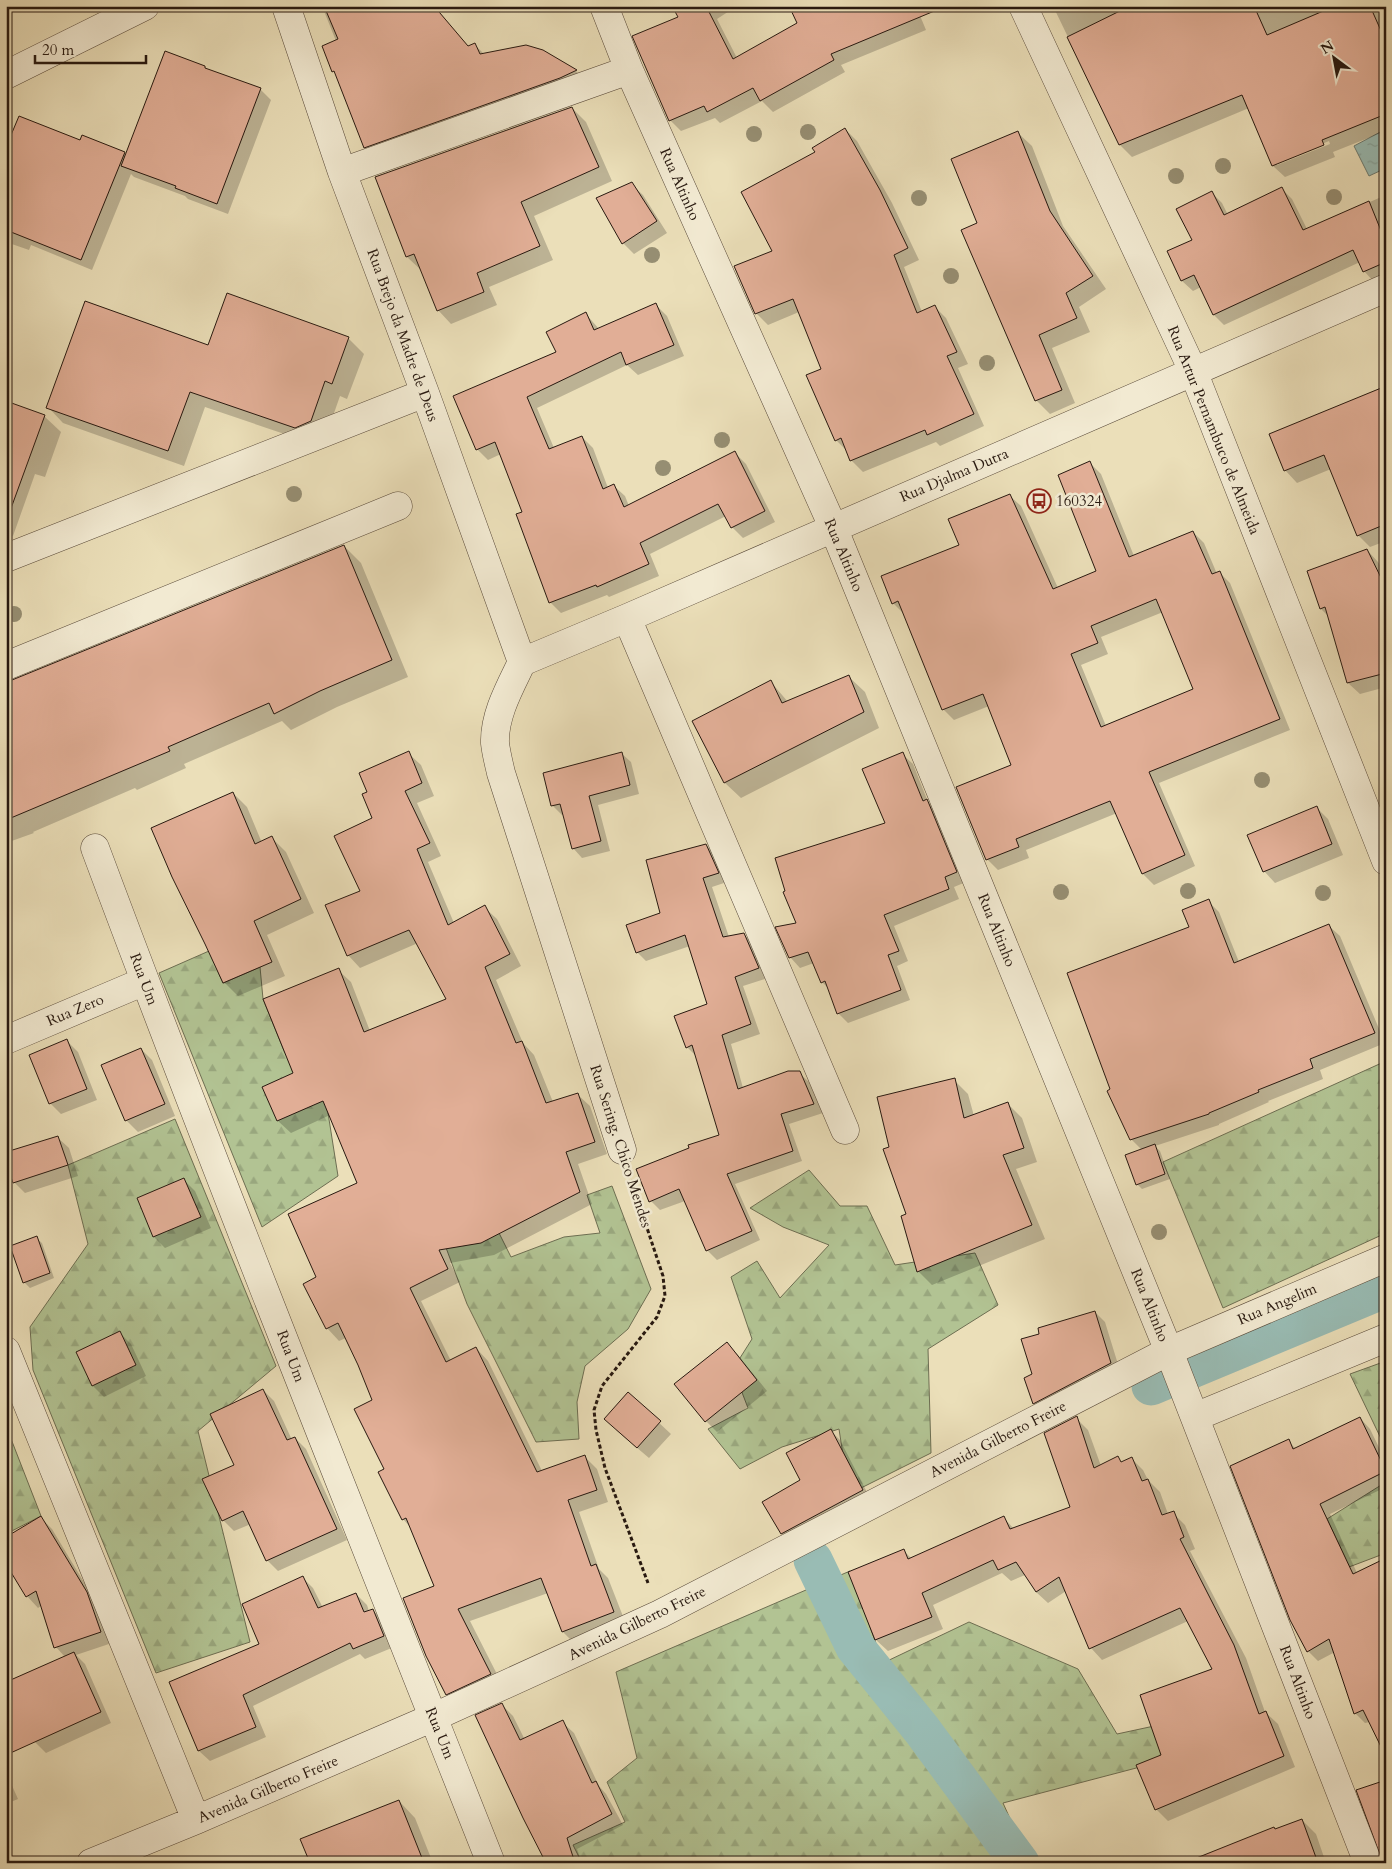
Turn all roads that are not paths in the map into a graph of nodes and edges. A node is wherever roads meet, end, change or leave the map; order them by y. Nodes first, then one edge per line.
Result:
1 (145, 6) edge
2 (286, 6) edge
3 (604, 6) edge
4 (1023, 6) edge
5 (630, 70) junction
6 (6, 75) edge
7 (342, 172) junction
8 (1386, 288) edge
9 (1193, 371) junction
10 (425, 393) junction
11 (398, 506) dead end
12 (833, 527) junction
13 (6, 558) edge
14 (627, 618) junction
15 (522, 662) junction
16 (6, 666) edge
17 (95, 848) dead end
18 (1386, 861) edge
19 (145, 981) junction
20 (6, 1040) edge
21 (845, 1130) dead end
22 (622, 1150) road end
23 (1386, 1258) edge
24 (1386, 1338) edge
25 (6, 1351) edge
26 (1174, 1364) junction
27 (1195, 1417) junction
28 (434, 1718) junction
29 (196, 1820) junction
30 (91, 1863) edge
31 (491, 1863) edge
32 (1368, 1863) edge

1 - 6 street
2 - 7 street, Rua Brejo da Madre de Deus
3 - 5 street, Rua Altinho
4 - 9 street, Rua Artur Pernambuco de Almeida
5 - 7 street
5 - 12 street, Rua Altinho
7 - 10 street, Rua Brejo da Madre de Deus
8 - 9 street, Rua Djalma Dutra
9 - 12 street, Rua Djalma Dutra
9 - 18 street, Rua Artur Pernambuco de Almeida
10 - 13 street
10 - 15 street, Rua Brejo da Madre de Deus
11 - 16 street
12 - 14 street, Rua Djalma Dutra
12 - 26 street, Rua Altinho
14 - 15 street, Rua Djalma Dutra
14 - 21 street
15 - 22 street, Rua Sering. Chico Mendes
17 - 19 street, Rua Um
19 - 20 street, Rua Zero
19 - 28 street, Rua Um
23 - 26 street, Rua Angelim
24 - 27 street
25 - 29 street
26 - 27 street, Rua Altinho
26 - 28 street, Avenida Gilberto Freire
27 - 32 street, Rua Altinho
28 - 29 street, Avenida Gilberto Freire
28 - 31 street, Rua Um
29 - 30 street, Avenida Gilberto Freire

